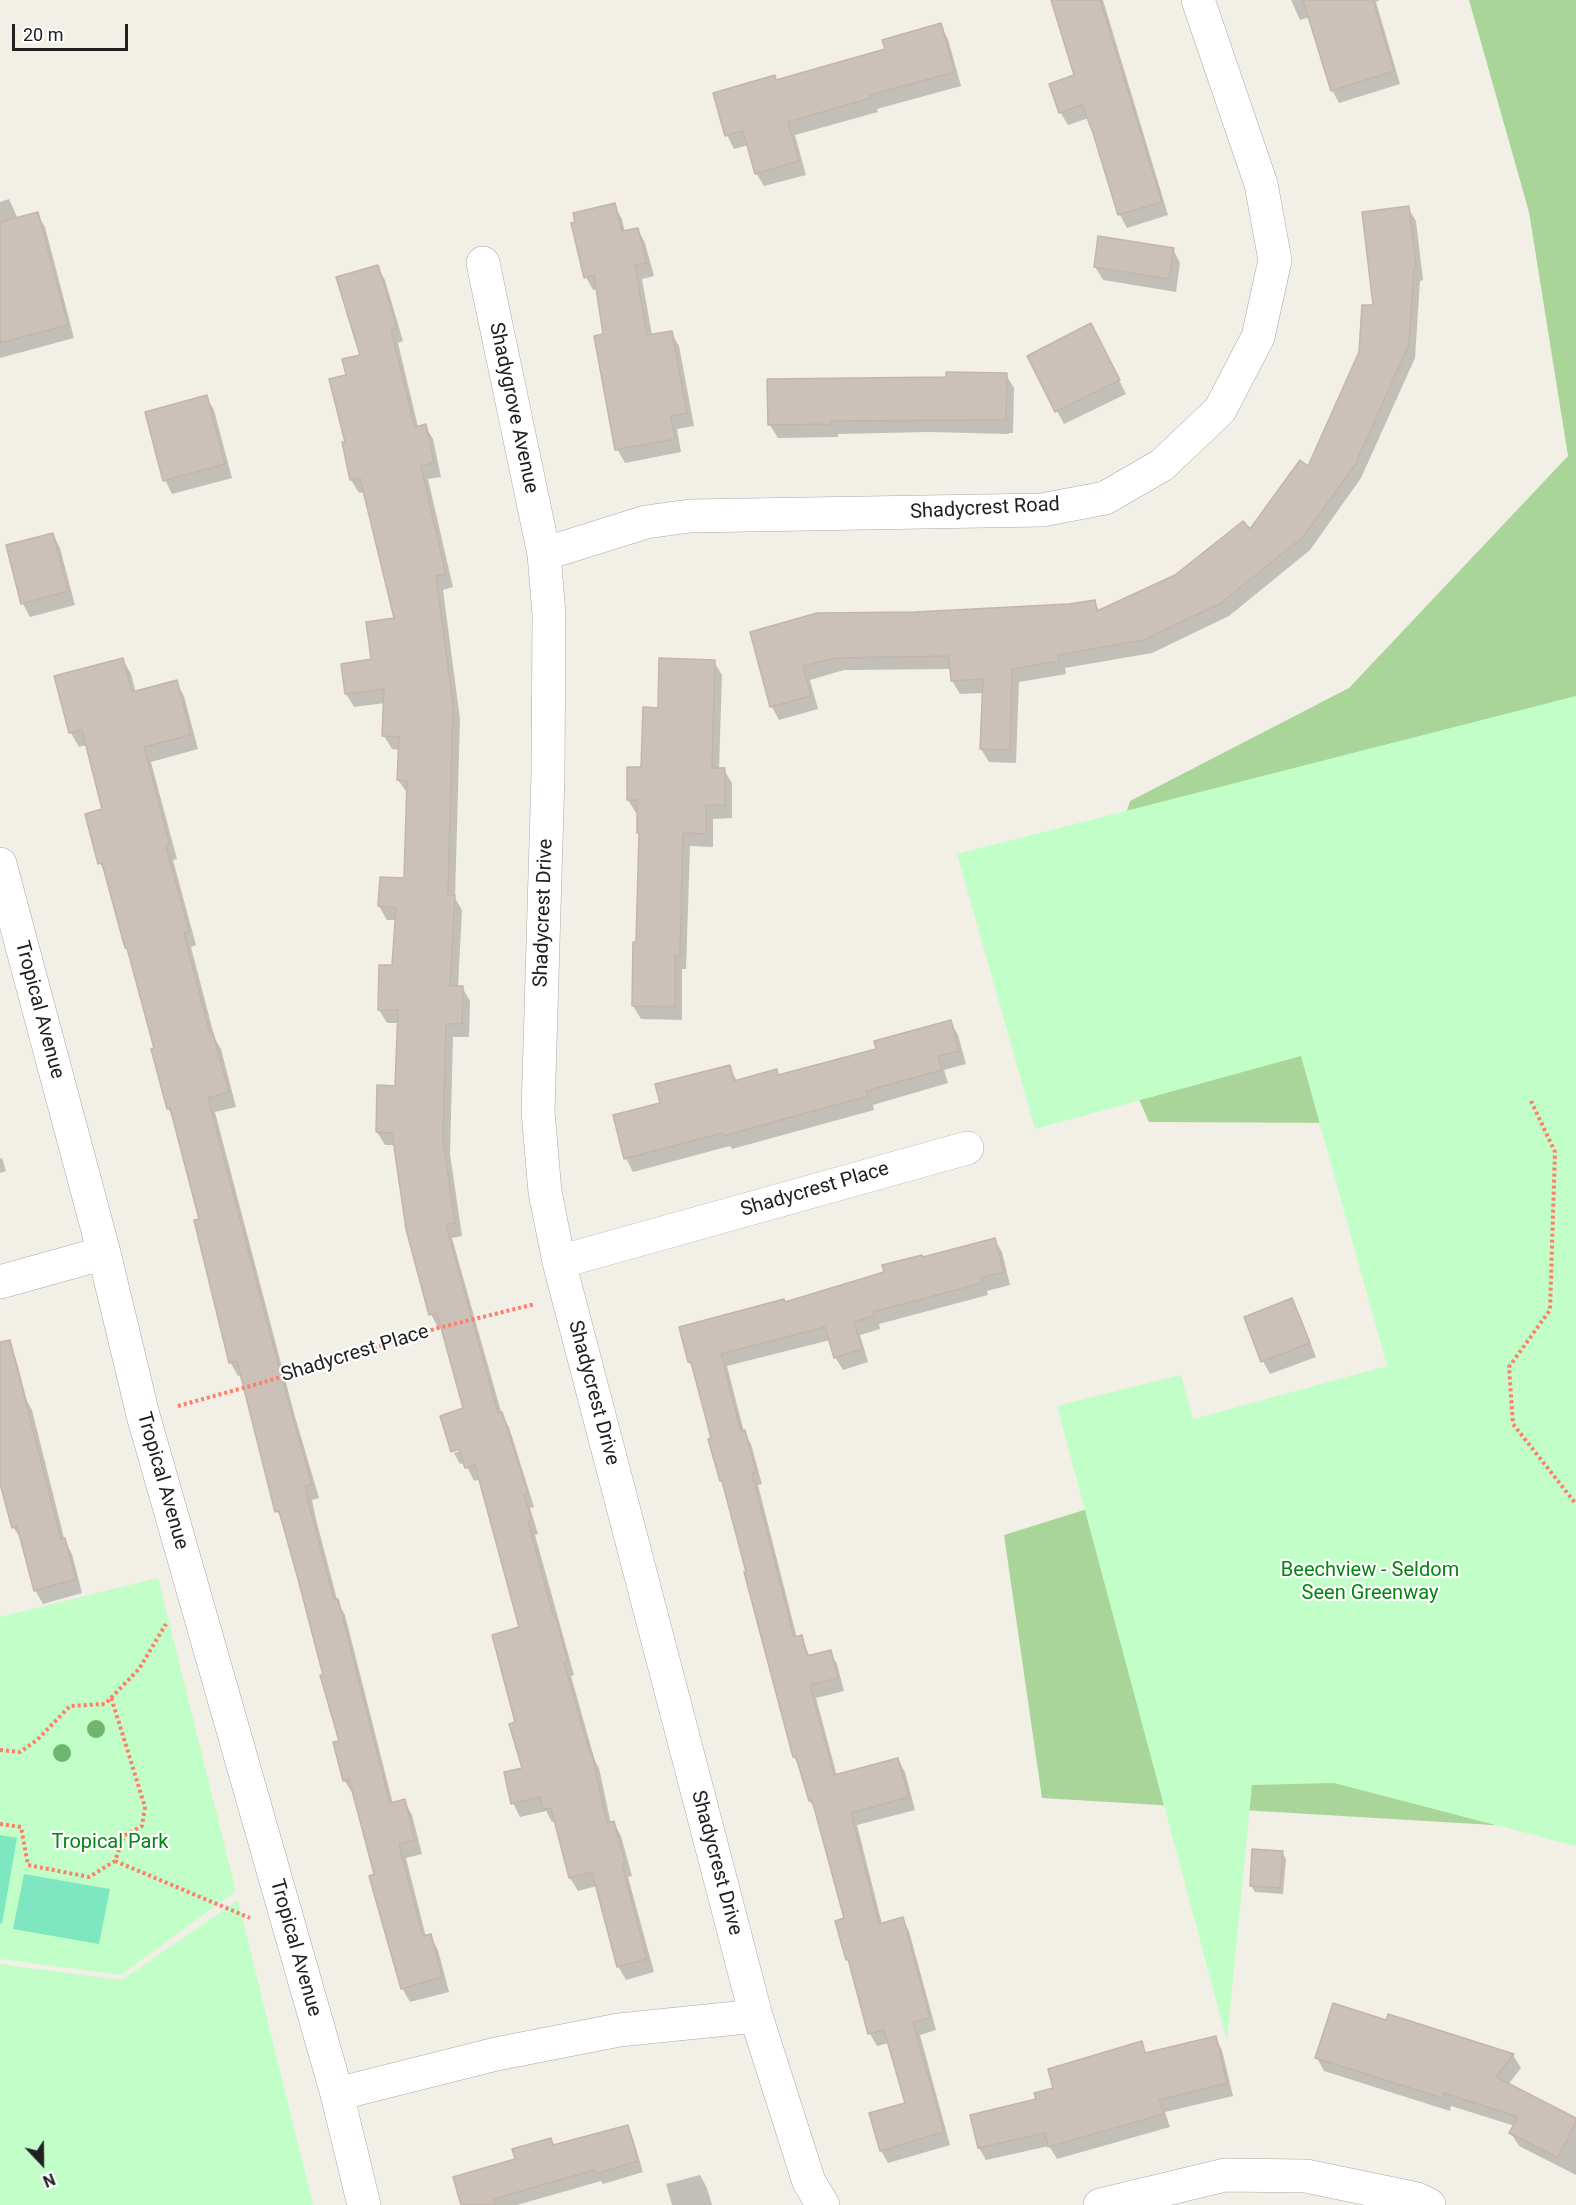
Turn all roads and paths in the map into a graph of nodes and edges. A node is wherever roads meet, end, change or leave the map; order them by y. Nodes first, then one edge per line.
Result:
1 (1198, 0) edge
2 (483, 263) dead end
3 (544, 554) junction
4 (0, 864) edge
5 (1531, 1101) dead end
6 (967, 1148) dead end
7 (104, 1253) junction
8 (559, 1262) junction
9 (0, 1282) edge
10 (568, 1296) junction
11 (143, 1415) junction
12 (1576, 1504) edge
13 (169, 1620) dead end
14 (111, 1697) junction
15 (0, 1750) edge
16 (0, 1824) edge
17 (115, 1861) junction
18 (257, 1922) dead end
19 (756, 2016) junction
20 (337, 2094) junction
21 (364, 2205) edge
22 (823, 2205) edge
23 (1100, 2205) edge
24 (1429, 2205) edge

1 - 3 street, Shadycrest Road
2 - 3 street, Shadygrove Avenue
3 - 8 street, Shadycrest Drive
4 - 7 street, Tropical Avenue
5 - 12 path
6 - 8 street, Shadycrest Place
7 - 9 street
7 - 11 street, Tropical Avenue
8 - 10 street, Shadycrest Drive
10 - 11 path, Shadycrest Place
10 - 19 street, Shadycrest Drive
11 - 20 street, Tropical Avenue
13 - 14 path
14 - 15 path
14 - 17 path
16 - 17 path
17 - 18 path
19 - 20 street
19 - 22 street, Shadycrest Drive
20 - 21 street, Tropical Avenue
23 - 24 street

